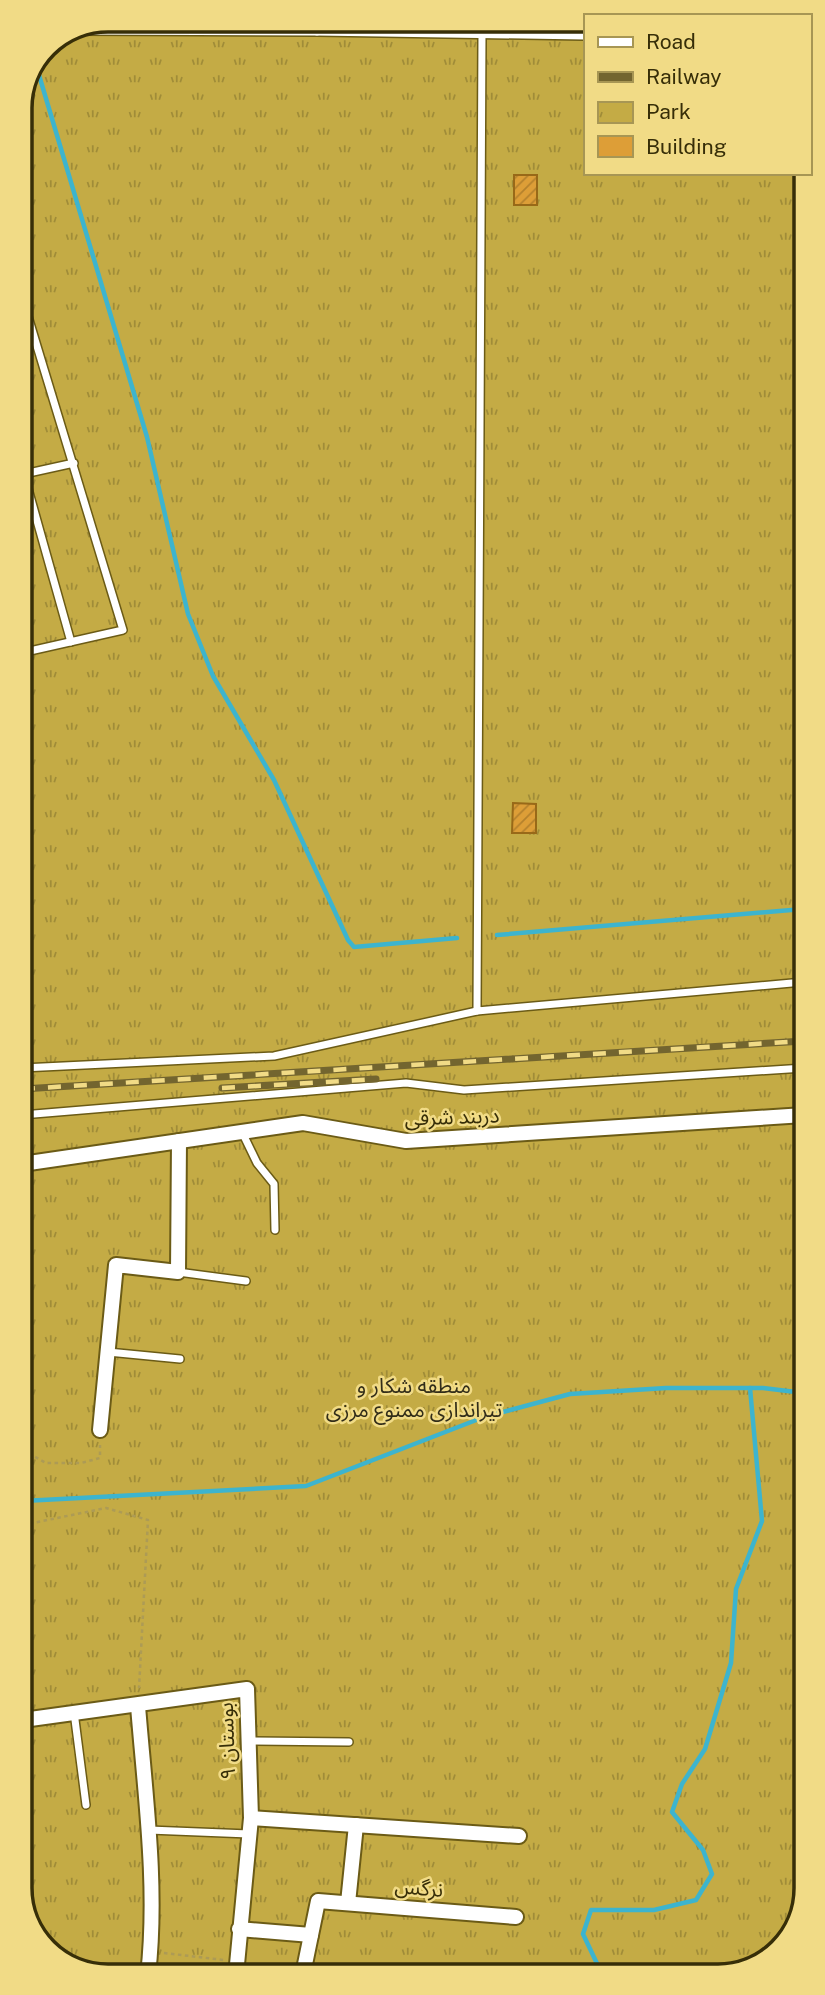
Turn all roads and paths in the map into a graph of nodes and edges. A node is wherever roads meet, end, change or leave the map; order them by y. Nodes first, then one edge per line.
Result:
1 (317, 32) edge
2 (482, 34) junction
3 (584, 36) edge
4 (32, 328) edge
5 (74, 463) junction
6 (32, 472) edge
7 (32, 503) edge
8 (71, 642) junction
9 (32, 651) edge
10 (794, 983) edge
11 (477, 1011) junction
12 (32, 1068) edge
13 (794, 1069) edge
14 (32, 1114) edge
15 (794, 1116) edge
16 (242, 1132) junction
17 (179, 1141) junction
18 (32, 1163) edge
19 (275, 1230) dead end
20 (178, 1272) junction
21 (246, 1280) dead end
22 (107, 1352) junction
23 (180, 1359) dead end
24 (100, 1430) joint
25 (32, 1454) edge
26 (32, 1523) edge
27 (138, 1706) junction
28 (74, 1712) junction
29 (32, 1719) edge
30 (248, 1741) junction
31 (349, 1742) dead end
32 (86, 1805) dead end
33 (251, 1818) junction
34 (356, 1825) junction
35 (148, 1830) junction
36 (249, 1833) junction
37 (519, 1836) dead end
38 (348, 1903) junction
39 (516, 1917) dead end
40 (239, 1928) junction
41 (311, 1935) junction
42 (151, 1952) junction
43 (150, 1963) edge
44 (210, 1963) edge
45 (236, 1963) edge
46 (305, 1963) edge

1 - 2 lane
2 - 3 lane
2 - 11 lane
4 - 5 lane
5 - 6 lane
5 - 8 lane
7 - 8 lane
8 - 9 lane
10 - 11 lane
11 - 12 lane
13 - 14 lane
15 - 16 street, دربند شرقی
16 - 17 street, دربند شرقی
16 - 19 lane
17 - 18 street, دربند شرقی
17 - 20 street
20 - 21 lane
20 - 22 street
22 - 23 lane
22 - 24 street
24 - 25 path
26 - 27 path
27 - 28 street, بوستان ۹
27 - 30 street, بوستان ۹
27 - 35 street
28 - 29 street, بوستان ۹
28 - 32 lane
30 - 31 lane
30 - 33 street, بوستان ۹
33 - 34 street
33 - 36 street, بوستان ۹
34 - 37 street
34 - 38 street
35 - 36 lane
35 - 42 street
36 - 40 street, بوستان ۹
38 - 39 street, نرگس
38 - 41 street, نرگس
40 - 41 street
40 - 45 street, بوستان ۹
41 - 46 street
42 - 43 street
42 - 44 path

